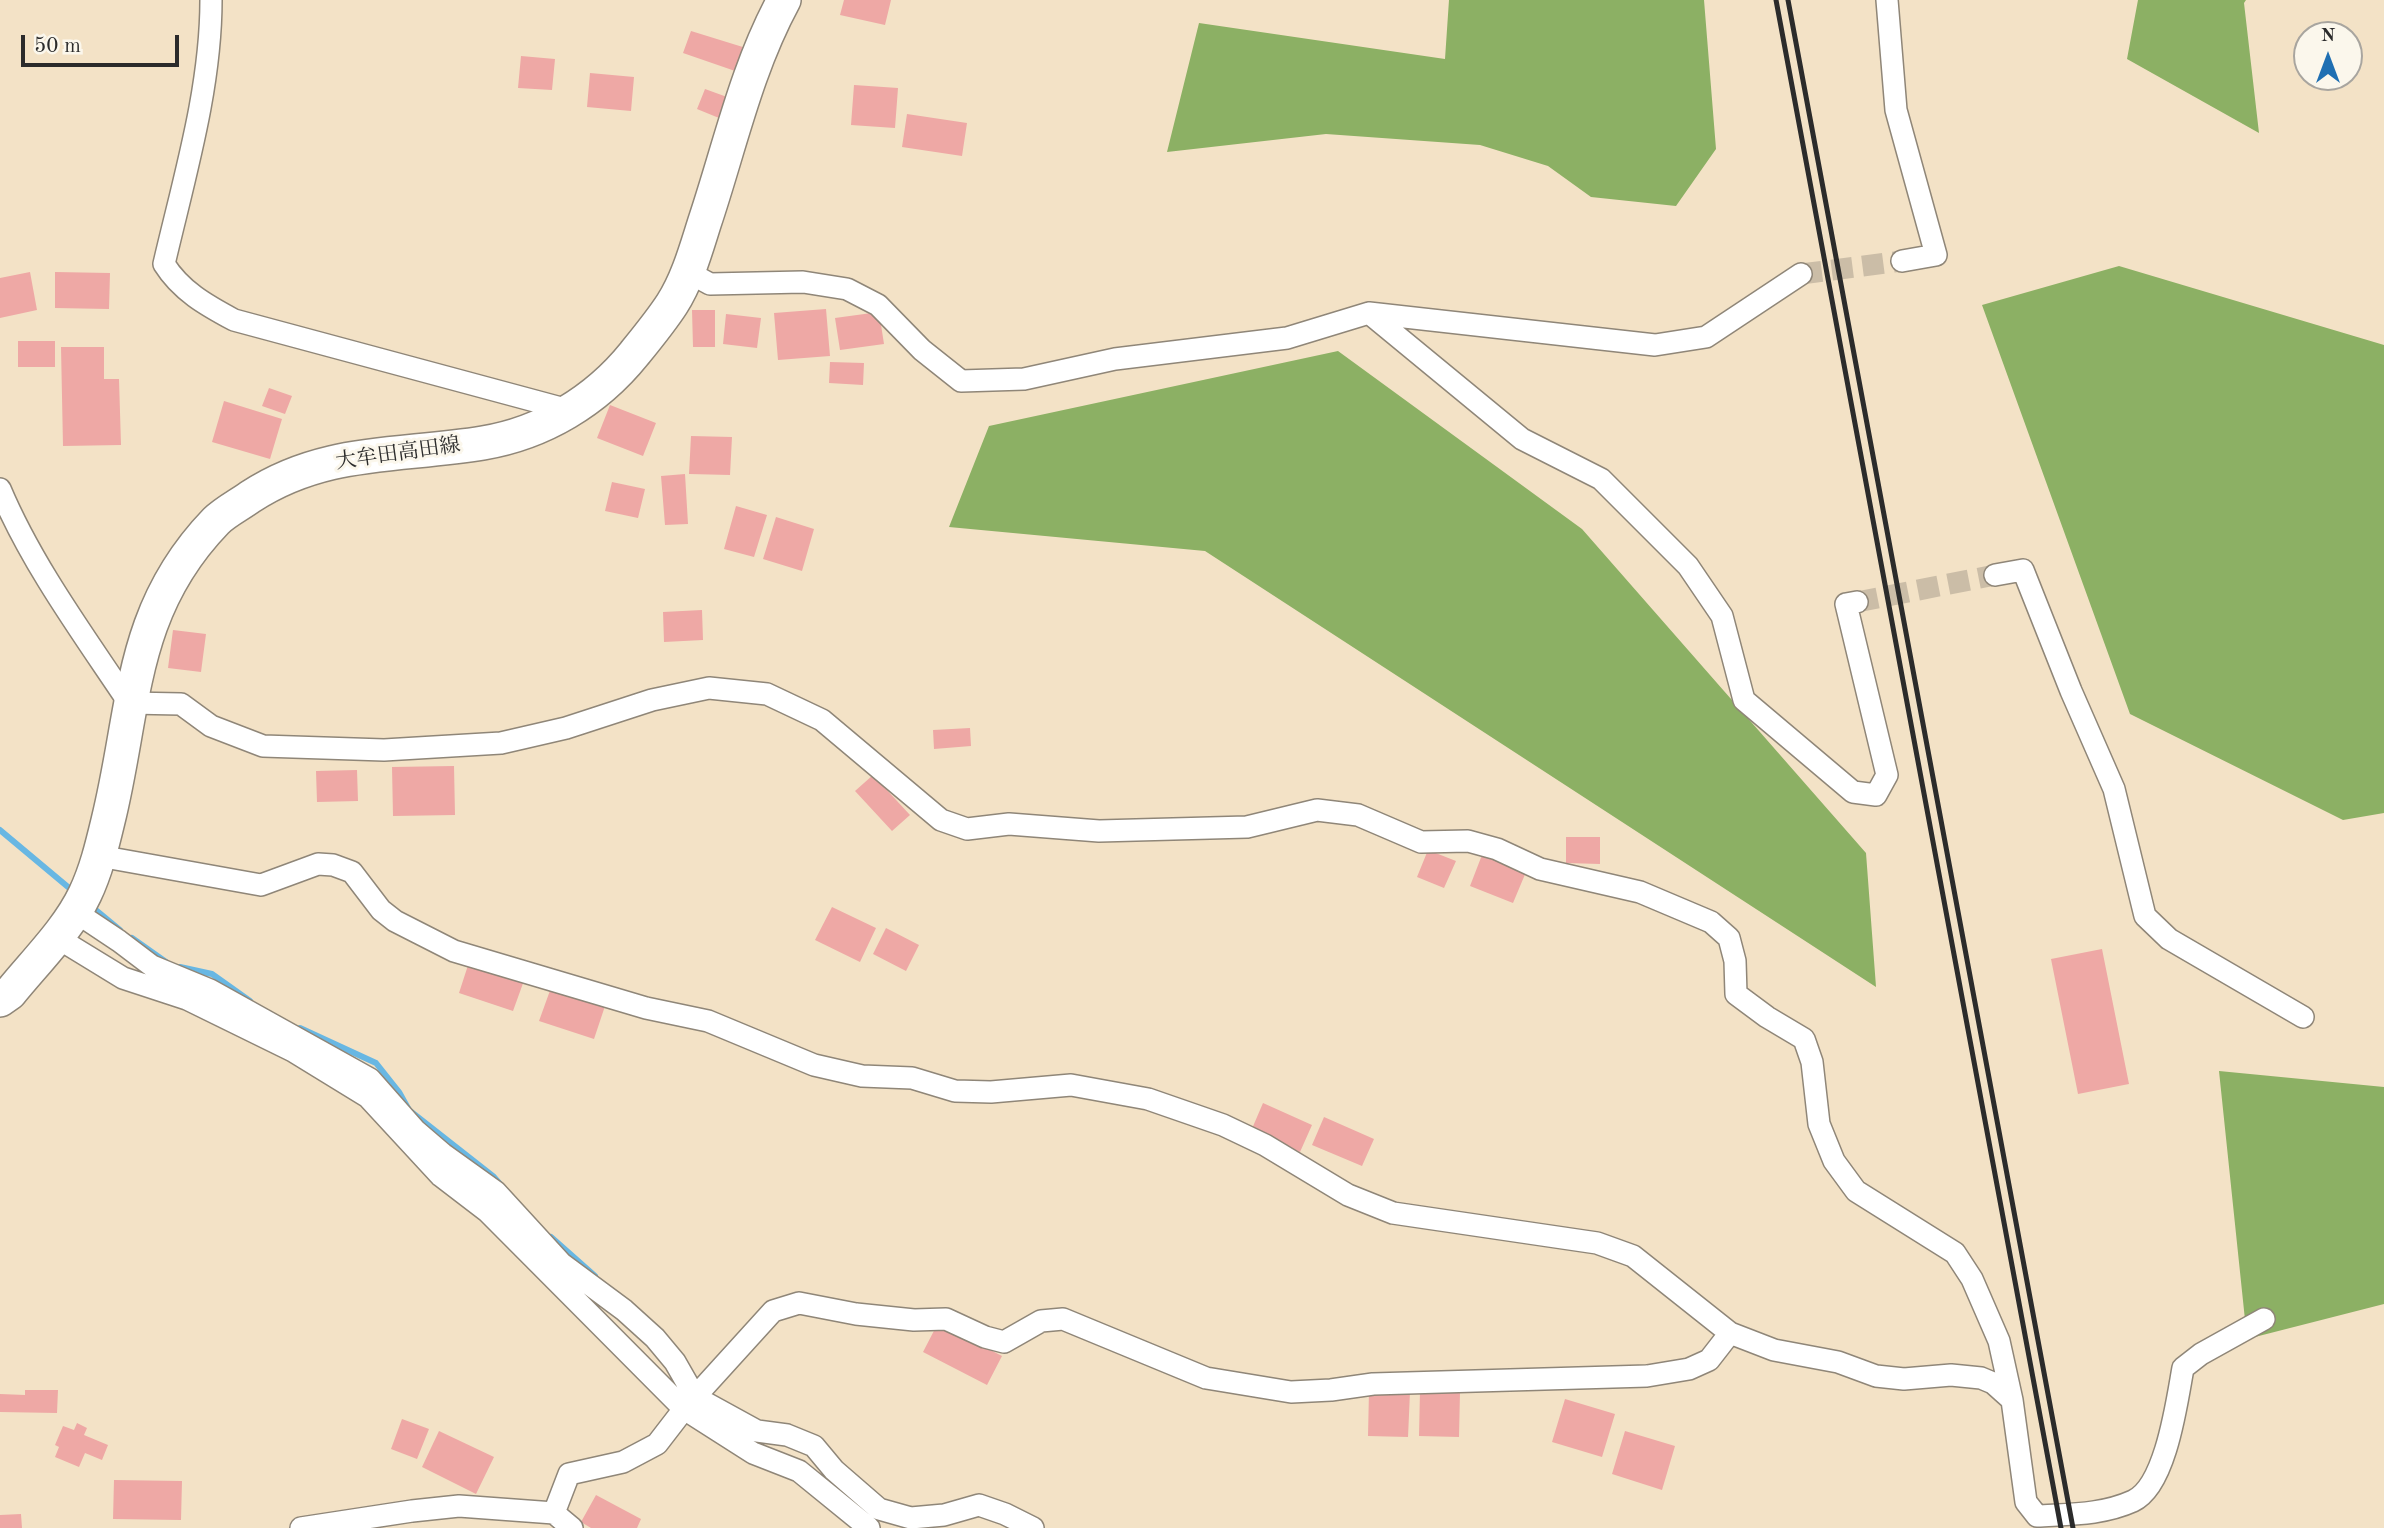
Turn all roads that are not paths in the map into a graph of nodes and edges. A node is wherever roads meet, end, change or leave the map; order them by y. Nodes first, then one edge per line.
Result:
1 (211, 0) edge
2 (784, 0) edge
3 (1887, 0) edge
4 (1902, 261) tunnel mouth
5 (688, 272) junction
6 (1801, 274) tunnel mouth
7 (1369, 313) junction
8 (572, 411) junction
9 (0, 489) edge
10 (1995, 575) tunnel mouth
11 (1857, 602) dead end
12 (129, 703) junction
13 (99, 856) junction
14 (65, 924) junction
15 (0, 1000) edge
16 (2303, 1017) dead end
17 (2264, 1319) dead end
18 (1730, 1333) junction
19 (2012, 1400) junction
20 (690, 1403) junction
21 (554, 1513) junction
22 (301, 1528) edge
23 (572, 1528) edge
24 (869, 1528) edge
25 (1032, 1528) edge

1 - 8 street
2 - 5 main road, 大牟田高田線
3 - 4 street
5 - 7 street
5 - 8 main road, 大牟田高田線
6 - 7 street
7 - 11 street
8 - 12 main road, 大牟田高田線
9 - 12 street
10 - 16 street
12 - 13 main road, 大牟田高田線
12 - 19 street
13 - 14 main road, 大牟田高田線
13 - 18 street
14 - 15 main road, 大牟田高田線
14 - 20 street
14 - 20 street
17 - 19 street
18 - 19 street
18 - 20 street
20 - 21 street
20 - 24 street
20 - 25 street
21 - 22 street
21 - 23 street

